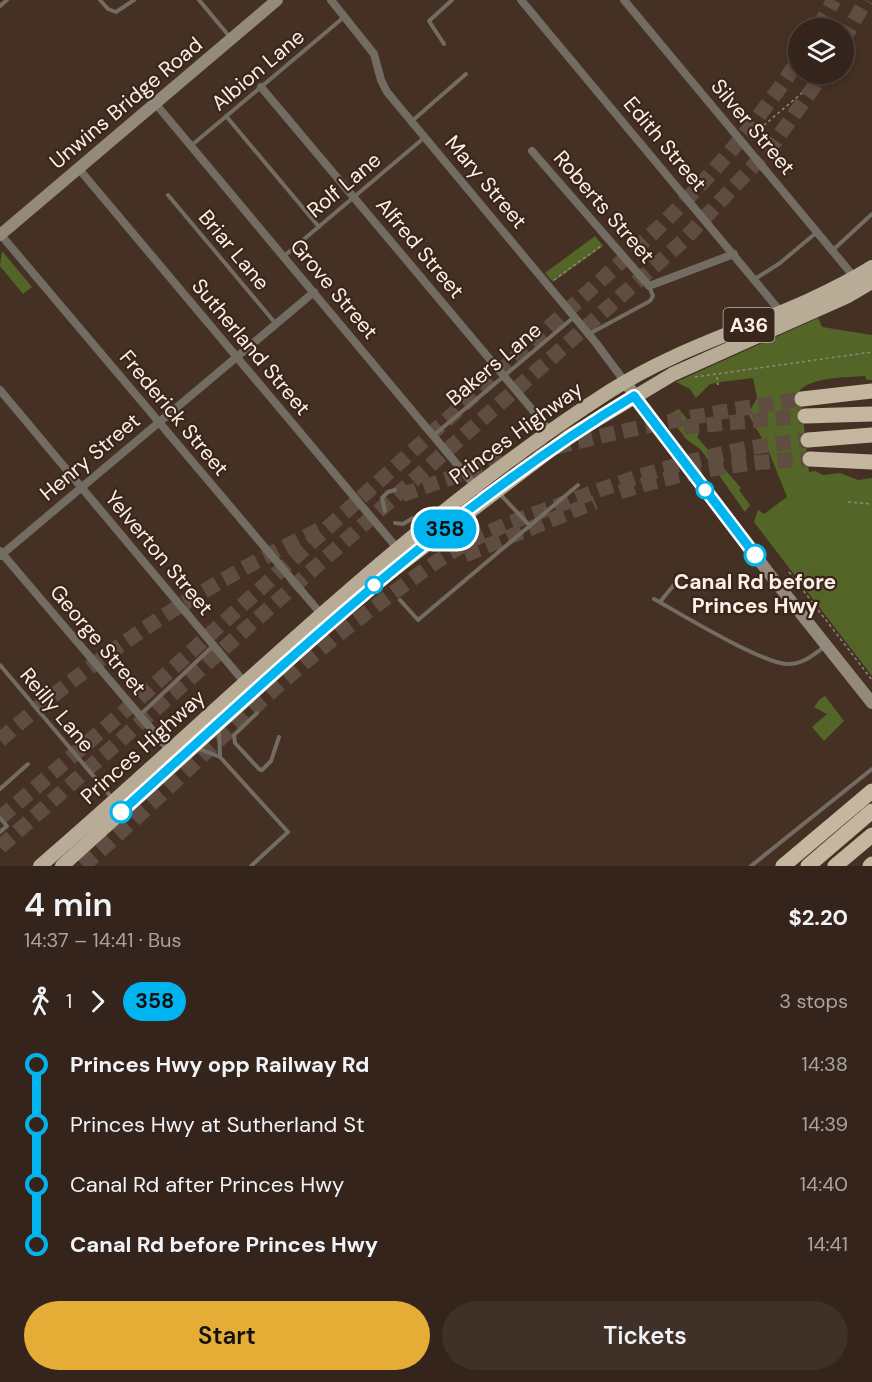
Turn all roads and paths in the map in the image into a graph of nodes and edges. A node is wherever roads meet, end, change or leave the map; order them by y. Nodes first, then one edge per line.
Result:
1 (7, 0) edge
2 (100, 0) edge
3 (134, 0) edge
4 (199, 0) edge
5 (277, 0) edge
6 (331, 0) edge
7 (452, 0) edge
8 (521, 0) edge
9 (627, 1) edge
10 (0, 6) edge
11 (345, 17) junction
12 (231, 39) junction
13 (444, 44) dead end
14 (466, 74) dead end
15 (261, 87) junction
16 (802, 93) dead end
17 (155, 103) junction
18 (226, 116) junction
19 (411, 121) junction
20 (425, 137) junction
21 (743, 144) junction
22 (191, 146) junction
23 (532, 151) dead end
24 (79, 169) junction
25 (168, 195) dead end
26 (354, 196) junction
27 (872, 214) edge
28 (319, 227) junction
29 (818, 232) junction
30 (0, 235) edge
31 (610, 240) junction
32 (833, 250) junction
33 (734, 254) junction
34 (283, 257) junction
35 (872, 267) edge
36 (855, 278) junction
37 (755, 279) junction
38 (552, 281) dead end
39 (872, 282) edge
40 (649, 286) junction
41 (314, 292) junction
42 (780, 311) junction
43 (574, 317) junction
44 (276, 324) junction
45 (588, 334) junction
46 (872, 352) edge
47 (236, 358) junction
48 (503, 376) junction
49 (717, 376) junction
50 (688, 377) dead end
51 (625, 382) junction
52 (718, 385) dead end
53 (0, 390) edge
54 (872, 391) edge
55 (634, 396) junction
56 (802, 399) tunnel mouth
57 (872, 414) edge
58 (805, 416) tunnel mouth
59 (159, 422) junction
60 (551, 432) junction
61 (434, 435) junction
62 (872, 435) edge
63 (808, 440) tunnel mouth
64 (810, 459) tunnel mouth
65 (872, 462) edge
66 (578, 484) dead end
67 (81, 488) junction
68 (395, 490) dead end
69 (487, 492) junction
70 (848, 502) dead end
71 (872, 504) edge
72 (385, 511) dead end
73 (413, 518) dead end
74 (395, 523) dead end
75 (530, 526) junction
76 (397, 548) junction
77 (1, 554) edge
78 (789, 572) dead end
79 (677, 581) dead end
80 (654, 599) dead end
81 (400, 600) dead end
82 (660, 602) junction
83 (321, 614) junction
84 (213, 645) junction
85 (825, 646) junction
86 (0, 665) edge
87 (872, 680) edge
88 (245, 682) junction
89 (872, 703) edge
90 (257, 713) dead end
91 (139, 716) junction
92 (219, 724) junction
93 (279, 737) dead end
94 (193, 747) junction
95 (170, 751) junction
96 (220, 757) junction
97 (28, 764) dead end
98 (872, 769) edge
99 (0, 789) edge
100 (872, 791) edge
101 (115, 801) junction
102 (872, 812) edge
103 (0, 818) edge
104 (0, 832) edge
105 (872, 837) edge
106 (40, 866) edge
107 (62, 866) edge
108 (252, 866) edge
109 (752, 866) edge
110 (783, 866) edge
111 (808, 866) edge
112 (835, 866) edge
113 (846, 866) edge

1 - 10 lane
2 - 3 lane
4 - 12 lane
5 - 12 main road, Unwins Bridge Road
6 - 11 street, Mary Street
7 - 13 lane
8 - 33 street, Edith Street
9 - 21 street, Silver Street
11 - 15 lane, Albion Lane
11 - 19 street, Mary Street
12 - 17 main road, Unwins Bridge Road
14 - 19 lane
15 - 18 lane, Albion Lane
15 - 26 street, Alfred Street
16 - 21 path
17 - 22 street, Grove Street
17 - 24 main road, Unwins Bridge Road
18 - 22 lane, Albion Lane
18 - 28 lane
19 - 20 street, Mary Street
20 - 26 lane, Rolf Lane
20 - 43 street, Mary Street
21 - 29 street, Silver Street
22 - 34 street, Grove Street
23 - 31 street, Roberts Street
24 - 30 main road, Unwins Bridge Road
24 - 47 street, Sutherland Street
25 - 44 lane, Briar Lane
26 - 28 lane, Rolf Lane
26 - 48 street, Alfred Street
27 - 32 lane
28 - 34 lane, Rolf Lane
29 - 32 street, Silver Street
29 - 37 lane
30 - 59 street, Frederick Street
31 - 38 path
31 - 40 street, Roberts Street
32 - 36 street, Silver Street
33 - 37 street, Edith Street
33 - 40 street
34 - 41 street, Grove Street
35 - 36 highway, Princes Highway / A36
36 - 42 highway, Princes Highway / A36
37 - 42 street, Edith Street
39 - 55 highway, Princes Highway / A36
40 - 45 lane
41 - 44 street, Henry Street
41 - 61 street, Grove Street
42 - 51 highway, Princes Highway / A36
43 - 45 street, Mary Street
43 - 48 lane, Bakers Lane
44 - 47 street, Henry Street
45 - 51 street, Mary Street
46 - 49 path
47 - 59 street, Henry Street
47 - 76 street, Sutherland Street
48 - 60 street, Alfred Street
48 - 61 lane, Bakers Lane
49 - 50 path
49 - 52 path
51 - 55 main road
51 - 60 highway, Princes Highway / A36
53 - 67 street, Yelverton Street
54 - 56 highway
55 - 69 highway, Princes Highway / A36
55 - 85 main road
57 - 58 highway
59 - 67 street, Henry Street
59 - 83 street, Frederick Street
60 - 69 highway, Princes Highway / A36
61 - 69 street, Grove Street
62 - 63 highway
64 - 65 highway
66 - 75 lane
67 - 77 street, Henry Street
67 - 84 street, Yelverton Street
68 - 72 lane
69 - 75 lane
69 - 76 highway, Princes Highway / A36
69 - 92 highway, Princes Highway / A36
70 - 71 path
73 - 74 lane
75 - 81 lane
76 - 83 highway, Princes Highway / A36
77 - 91 street, George Street
78 - 87 path
79 - 82 lane
80 - 82 lane
82 - 85 lane
83 - 88 highway, Princes Highway / A36
84 - 88 street, Yelverton Street
84 - 91 lane
85 - 89 main road
86 - 101 lane, Reilly Lane
88 - 95 highway, Princes Highway / A36
90 - 93 lane
91 - 95 street, George Street
92 - 94 highway, Princes Highway / A36
92 - 96 lane
94 - 96 lane
94 - 107 highway, Princes Highway / A36
95 - 101 highway, Princes Highway / A36
96 - 108 lane
97 - 99 lane
98 - 109 lane
100 - 110 highway
101 - 106 highway, Princes Highway / A36
102 - 111 highway
103 - 104 lane
105 - 112 highway
105 - 113 highway

